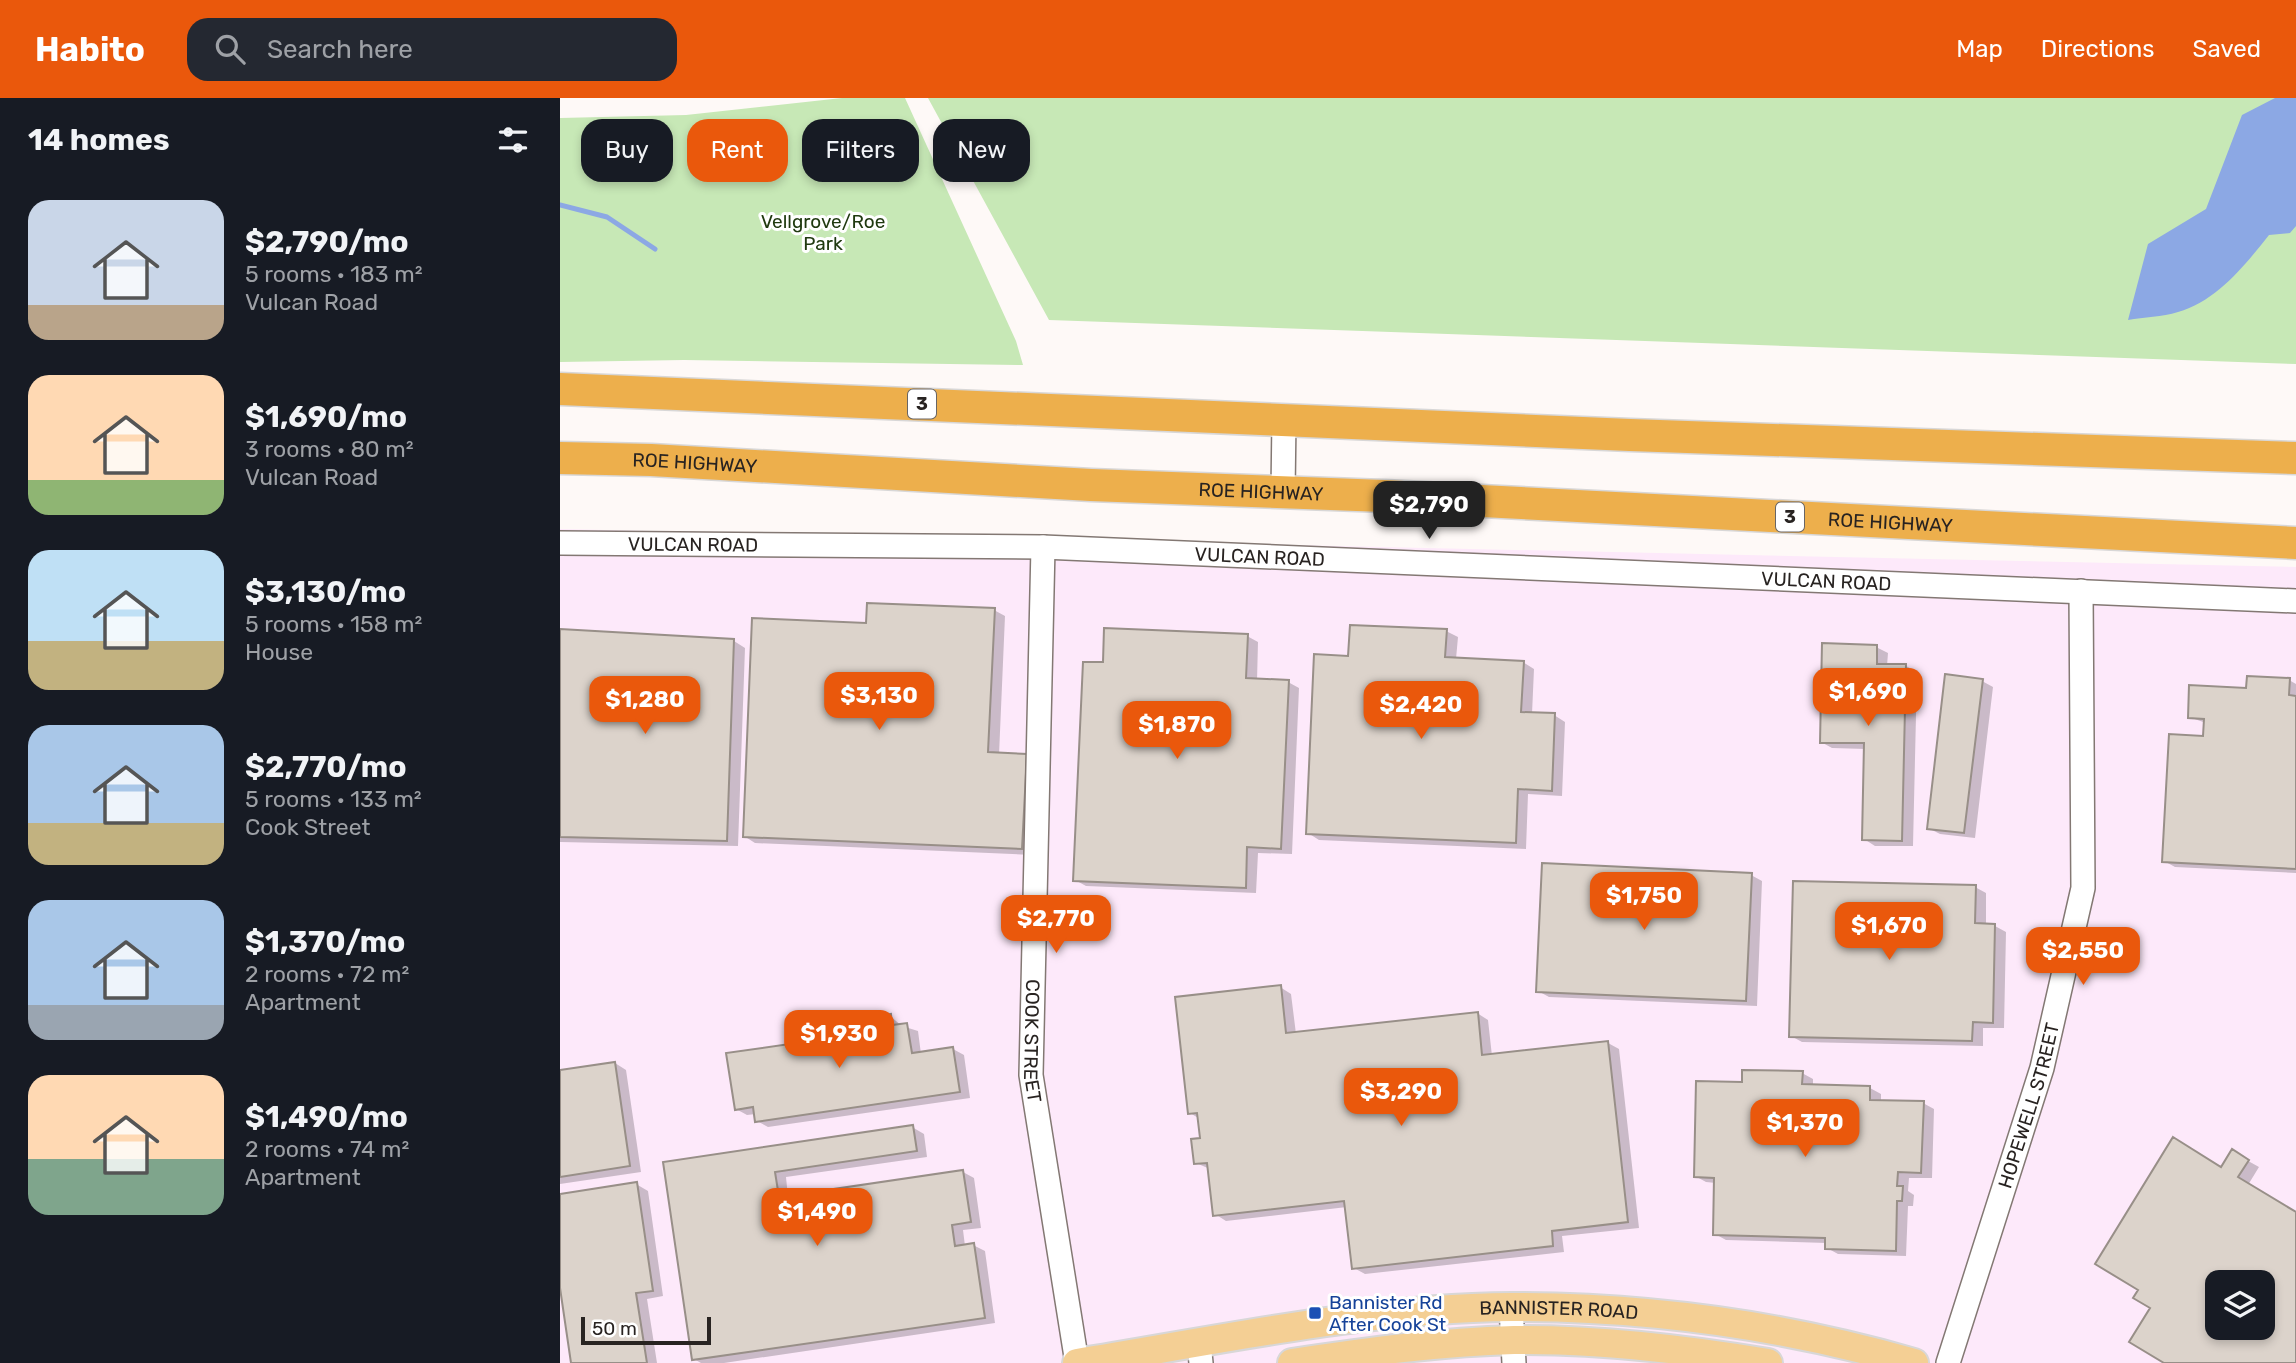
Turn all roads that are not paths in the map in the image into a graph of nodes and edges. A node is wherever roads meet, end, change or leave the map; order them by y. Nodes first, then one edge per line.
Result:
1 (560, 389) edge
2 (1284, 419) junction
3 (2296, 457) edge
4 (560, 458) edge
5 (1283, 492) junction
6 (560, 543) edge
7 (2296, 543) edge
8 (1043, 547) junction
9 (2081, 591) junction
10 (2296, 601) edge
11 (1511, 1307) junction
12 (1722, 1320) junction
13 (1513, 1352) edge
14 (1200, 1353) edge
15 (1716, 1359) edge
16 (1077, 1363) edge
17 (1292, 1363) edge
18 (1768, 1363) edge
19 (1914, 1363) edge
20 (1948, 1363) edge

1 - 2 highway, 3
2 - 3 highway, 3
2 - 5 street
4 - 5 highway, ROE HIGHWAY / 3
5 - 7 highway, ROE HIGHWAY / 3
6 - 8 street, VULCAN ROAD
8 - 9 street, VULCAN ROAD
8 - 16 street, COOK STREET
9 - 10 street, VULCAN ROAD
9 - 20 street, HOPEWELL STREET
11 - 12 main road, BANNISTER ROAD
11 - 13 street
11 - 14 main road, BANNISTER ROAD
12 - 15 street
12 - 19 main road, BANNISTER ROAD
13 - 15 main road, BANNISTER ROAD
13 - 17 main road, BANNISTER ROAD
14 - 16 main road, BANNISTER ROAD
15 - 18 main road, BANNISTER ROAD

